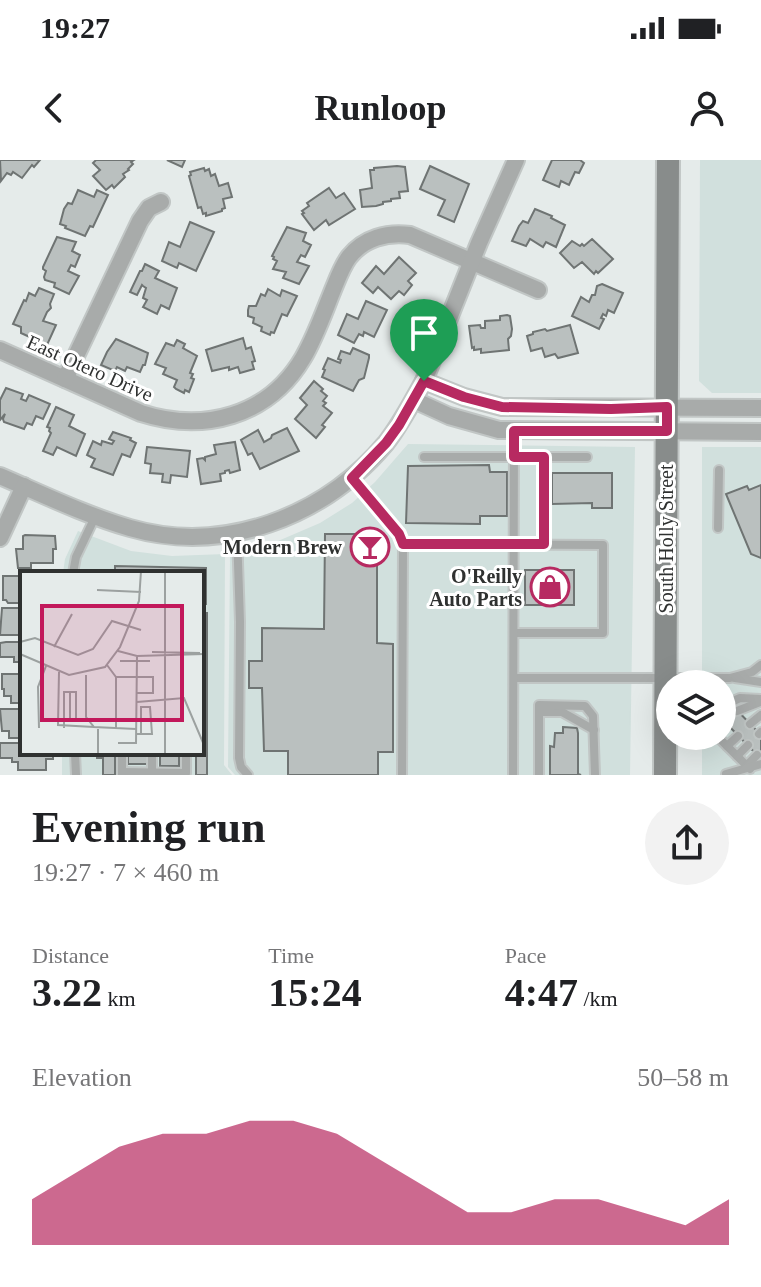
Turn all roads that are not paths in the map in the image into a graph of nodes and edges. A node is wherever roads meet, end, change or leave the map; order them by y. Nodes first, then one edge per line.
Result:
1 (516, 160) edge
2 (668, 160) edge
3 (161, 202) dead end
4 (472, 262) junction
5 (538, 290) dead end
6 (0, 350) edge
7 (65, 379) junction
8 (424, 381) junction
9 (414, 400) junction
10 (667, 407) junction
11 (761, 408) edge
12 (514, 431) junction
13 (667, 431) junction
14 (761, 432) edge
15 (424, 457) dead end
16 (514, 457) junction
17 (544, 457) junction
18 (587, 457) dead end
19 (719, 470) dead end
20 (0, 476) edge
21 (352, 478) junction
22 (24, 486) junction
23 (96, 516) junction
24 (718, 528) dead end
25 (237, 533) junction
26 (0, 538) edge
27 (403, 544) junction
28 (514, 544) junction
29 (544, 544) junction
30 (73, 571) edge
31 (514, 633) junction
32 (761, 665) edge
33 (666, 670) edge
34 (736, 676) edge
35 (656, 677) edge
36 (514, 678) junction
37 (736, 679) edge
38 (761, 682) edge
39 (736, 700) edge
40 (761, 700) edge
41 (737, 711) dead end
42 (539, 712) junction
43 (761, 715) edge
44 (750, 724) dead end
45 (594, 730) junction
46 (748, 745) dead end
47 (665, 750) edge
48 (731, 750) edge
49 (75, 755) edge
50 (152, 755) edge
51 (186, 755) edge
52 (737, 756) junction
53 (759, 760) edge
54 (748, 767) junction
55 (152, 772) junction
56 (122, 774) edge
57 (726, 774) edge
58 (76, 775) edge
59 (248, 775) edge
60 (402, 775) edge
61 (513, 775) edge
62 (539, 775) edge
63 (595, 775) edge
64 (665, 775) edge

1 - 4 street
2 - 10 main road, South Holly Street
3 - 7 street
4 - 5 street, East Otero Drive
4 - 7 street, East Otero Drive
4 - 8 street
6 - 7 street, East Otero Drive
8 - 9 street
8 - 10 street
9 - 12 street
9 - 21 street
10 - 11 street
10 - 13 main road, South Holly Street
12 - 13 street
12 - 16 lane
13 - 14 street
13 - 33 main road, South Holly Street
15 - 16 lane
16 - 17 lane
16 - 28 lane
17 - 18 lane
17 - 29 lane
19 - 24 lane
20 - 22 street
21 - 25 street
21 - 27 lane
22 - 23 street
22 - 26 street
23 - 25 street
23 - 30 lane
25 - 59 lane
27 - 28 lane
27 - 60 lane
28 - 29 lane
28 - 31 lane
29 - 31 lane
31 - 36 lane
32 - 34 lane
35 - 36 lane
36 - 61 lane
37 - 38 lane
39 - 40 lane
40 - 41 lane
42 - 45 lane
42 - 45 lane
42 - 62 lane
43 - 44 lane
45 - 63 lane
46 - 52 lane
47 - 64 main road, South Holly Street
48 - 52 lane
49 - 58 lane
50 - 55 lane
51 - 55 lane
52 - 54 lane
53 - 54 lane
54 - 57 lane
55 - 56 lane

